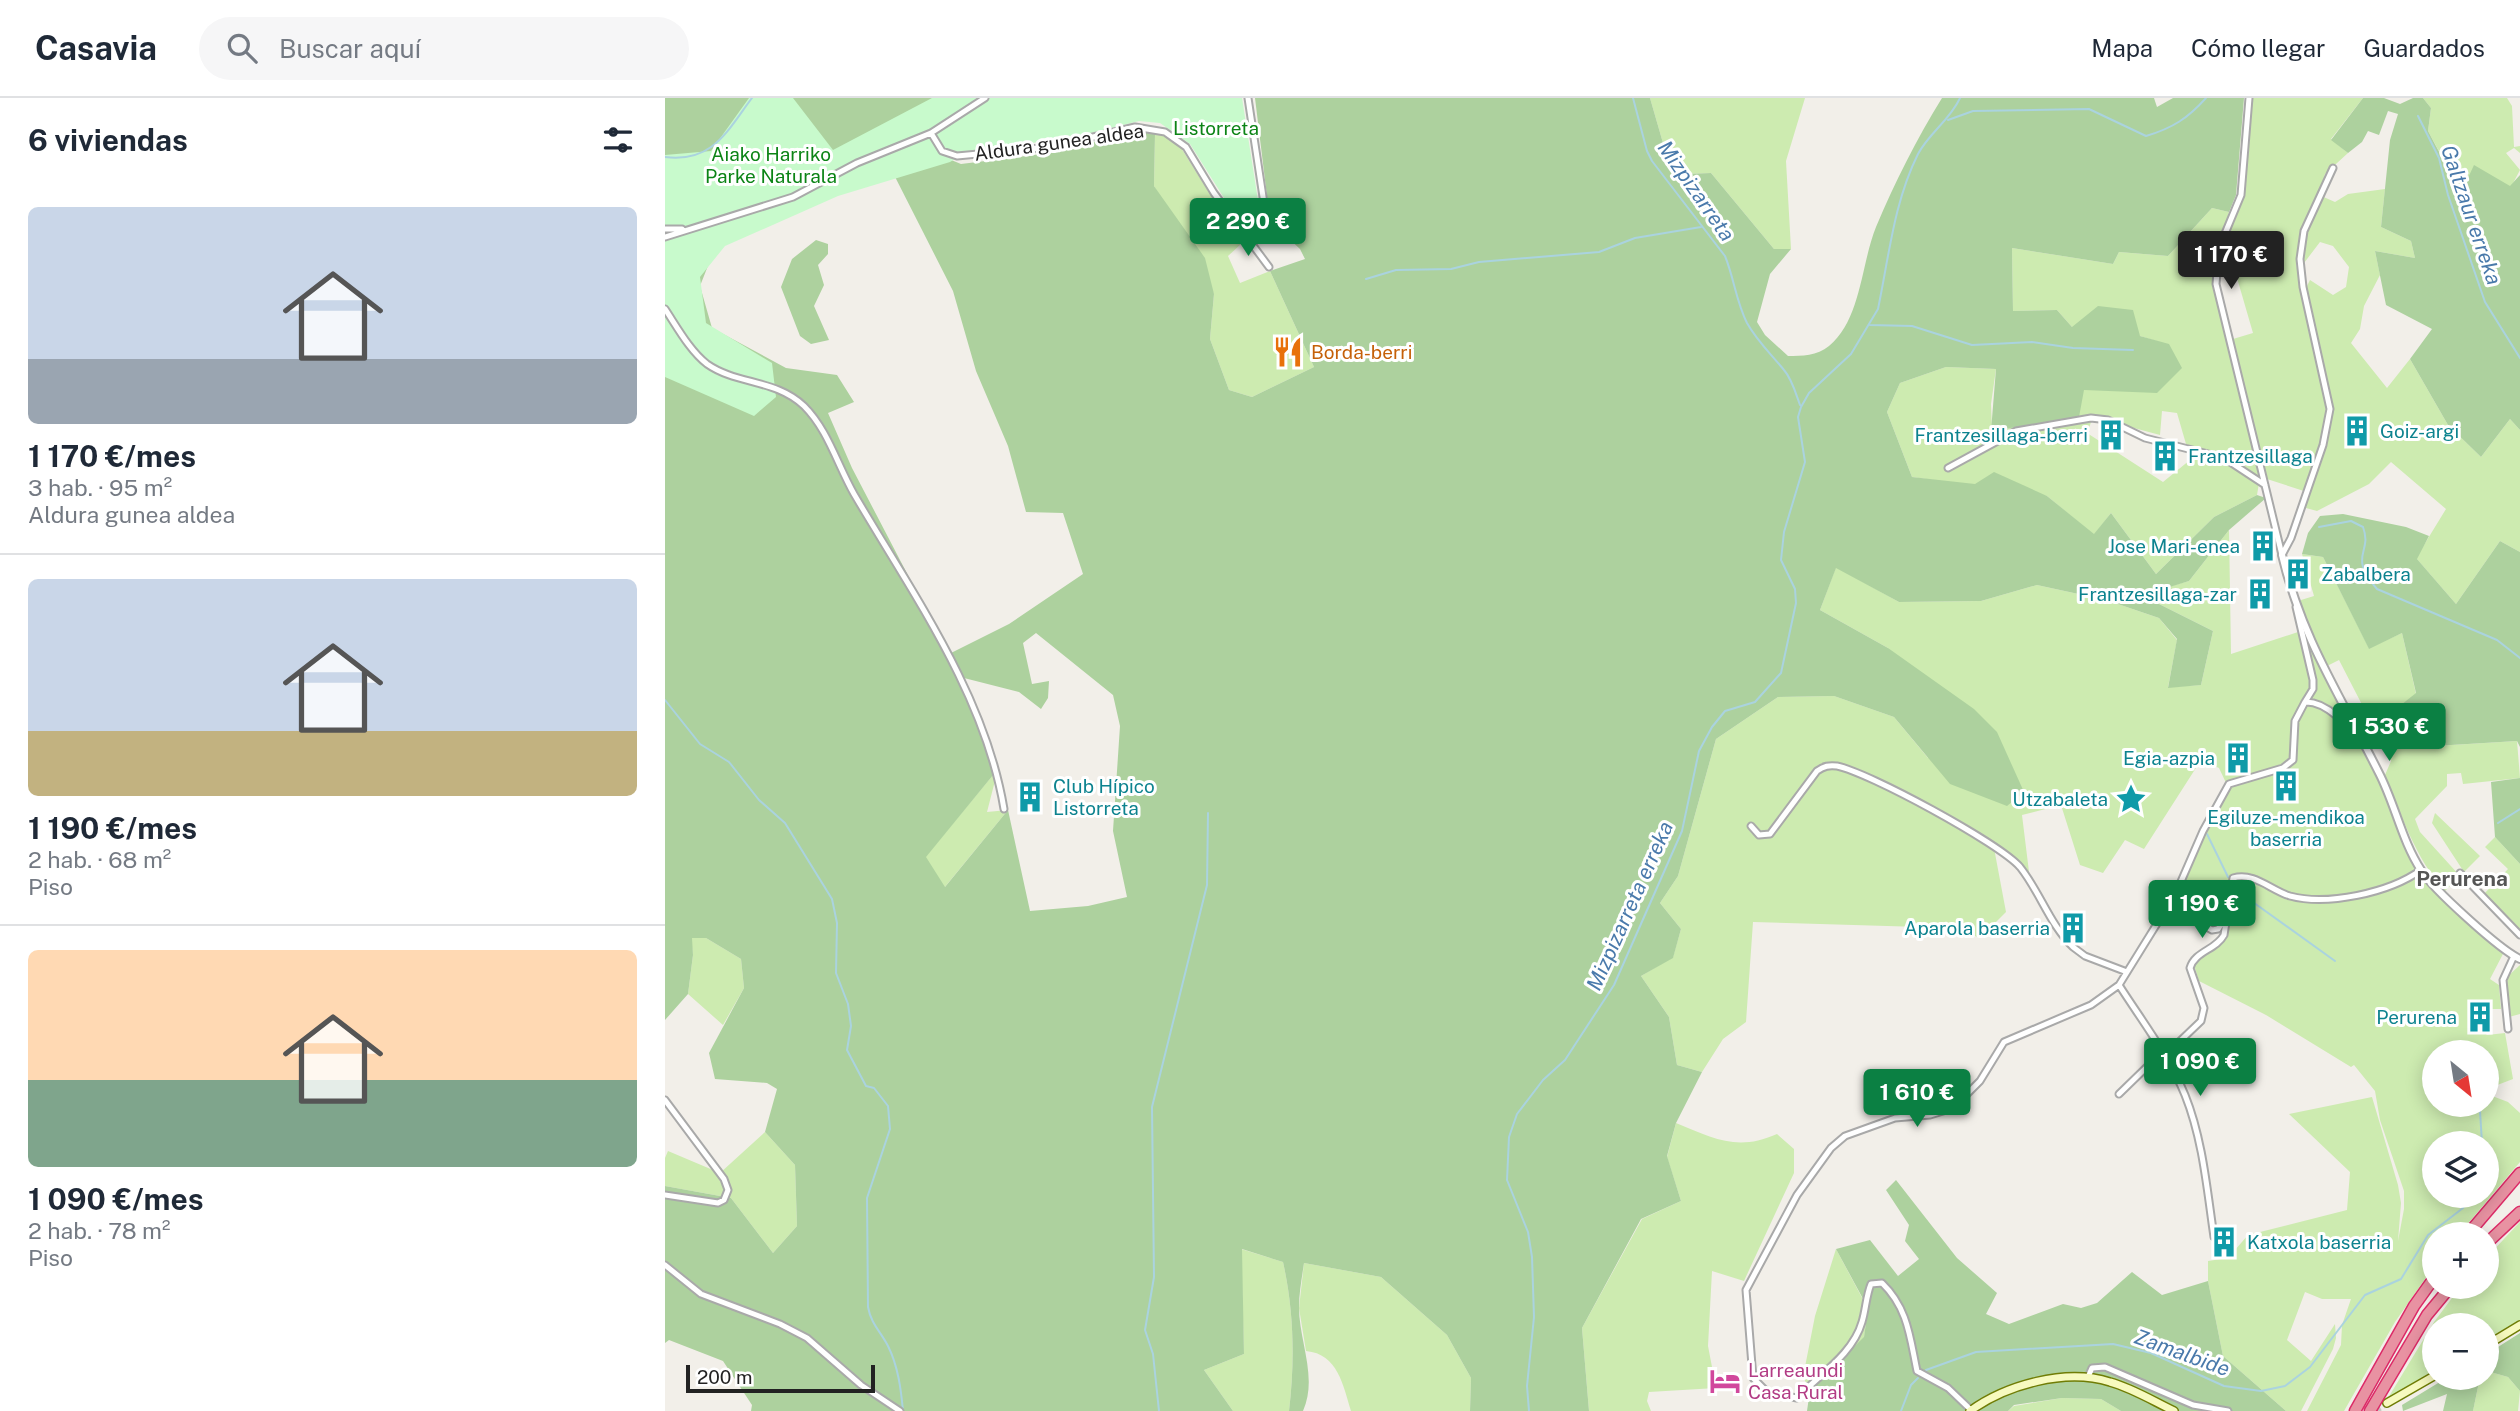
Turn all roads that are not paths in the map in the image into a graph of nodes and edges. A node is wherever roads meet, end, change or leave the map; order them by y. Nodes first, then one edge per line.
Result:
1 (985, 98) edge
2 (1248, 98) edge
3 (2249, 98) edge
4 (931, 133) junction
5 (2333, 168) dead end
6 (665, 229) edge
7 (685, 230) junction
8 (1245, 234) junction
9 (665, 237) edge
10 (1269, 267) dead end
11 (665, 309) edge
12 (1948, 468) dead end
13 (2265, 485) junction
14 (2282, 555) junction
15 (2296, 607) junction
16 (2305, 702) junction
17 (2368, 752) junction
18 (1005, 809) dead end
19 (1751, 826) dead end
20 (2421, 870) junction
21 (2460, 873) dead end
22 (2168, 905) junction
23 (2227, 915) junction
24 (2520, 935) edge
25 (2517, 957) edge
26 (2127, 972) junction
27 (2119, 985) junction
28 (2508, 1029) dead end
29 (2163, 1054) junction
30 (2119, 1094) dead end
31 (665, 1101) edge
32 (2520, 1173) edge
33 (665, 1195) edge
34 (2520, 1212) edge
35 (2478, 1222) edge
36 (2499, 1232) edge
37 (2214, 1237) dead end
38 (665, 1265) edge
39 (2422, 1295) edge
40 (2440, 1299) edge
41 (2520, 1325) edge
42 (2499, 1338) edge
43 (2088, 1377) junction
44 (2422, 1383) edge
45 (2387, 1404) tunnel mouth
46 (1970, 1410) edge
47 (901, 1411) edge
48 (2174, 1411) edge
49 (2228, 1411) edge
50 (2355, 1411) edge
51 (2370, 1411) edge

1 - 4 street
2 - 8 street
3 - 13 street
4 - 7 street
4 - 8 street, Aldura gunea aldea
5 - 14 street
6 - 7 street
7 - 9 street
8 - 10 street, Aldura gunea aldea
11 - 18 street
12 - 13 street
13 - 14 street
14 - 15 street
15 - 16 street
15 - 17 street
16 - 17 street
16 - 22 street
17 - 20 street
19 - 26 street
20 - 23 street
20 - 25 street
21 - 24 street
22 - 23 street
22 - 26 street
23 - 29 street
25 - 28 street
26 - 27 street
27 - 29 street
27 - 46 street
29 - 30 street
29 - 37 street
31 - 33 street
32 - 35 highway
34 - 36 highway
38 - 47 street
39 - 50 highway
40 - 51 highway
41 - 42 main road
43 - 46 main road
43 - 48 main road
43 - 49 street
44 - 45 main road

